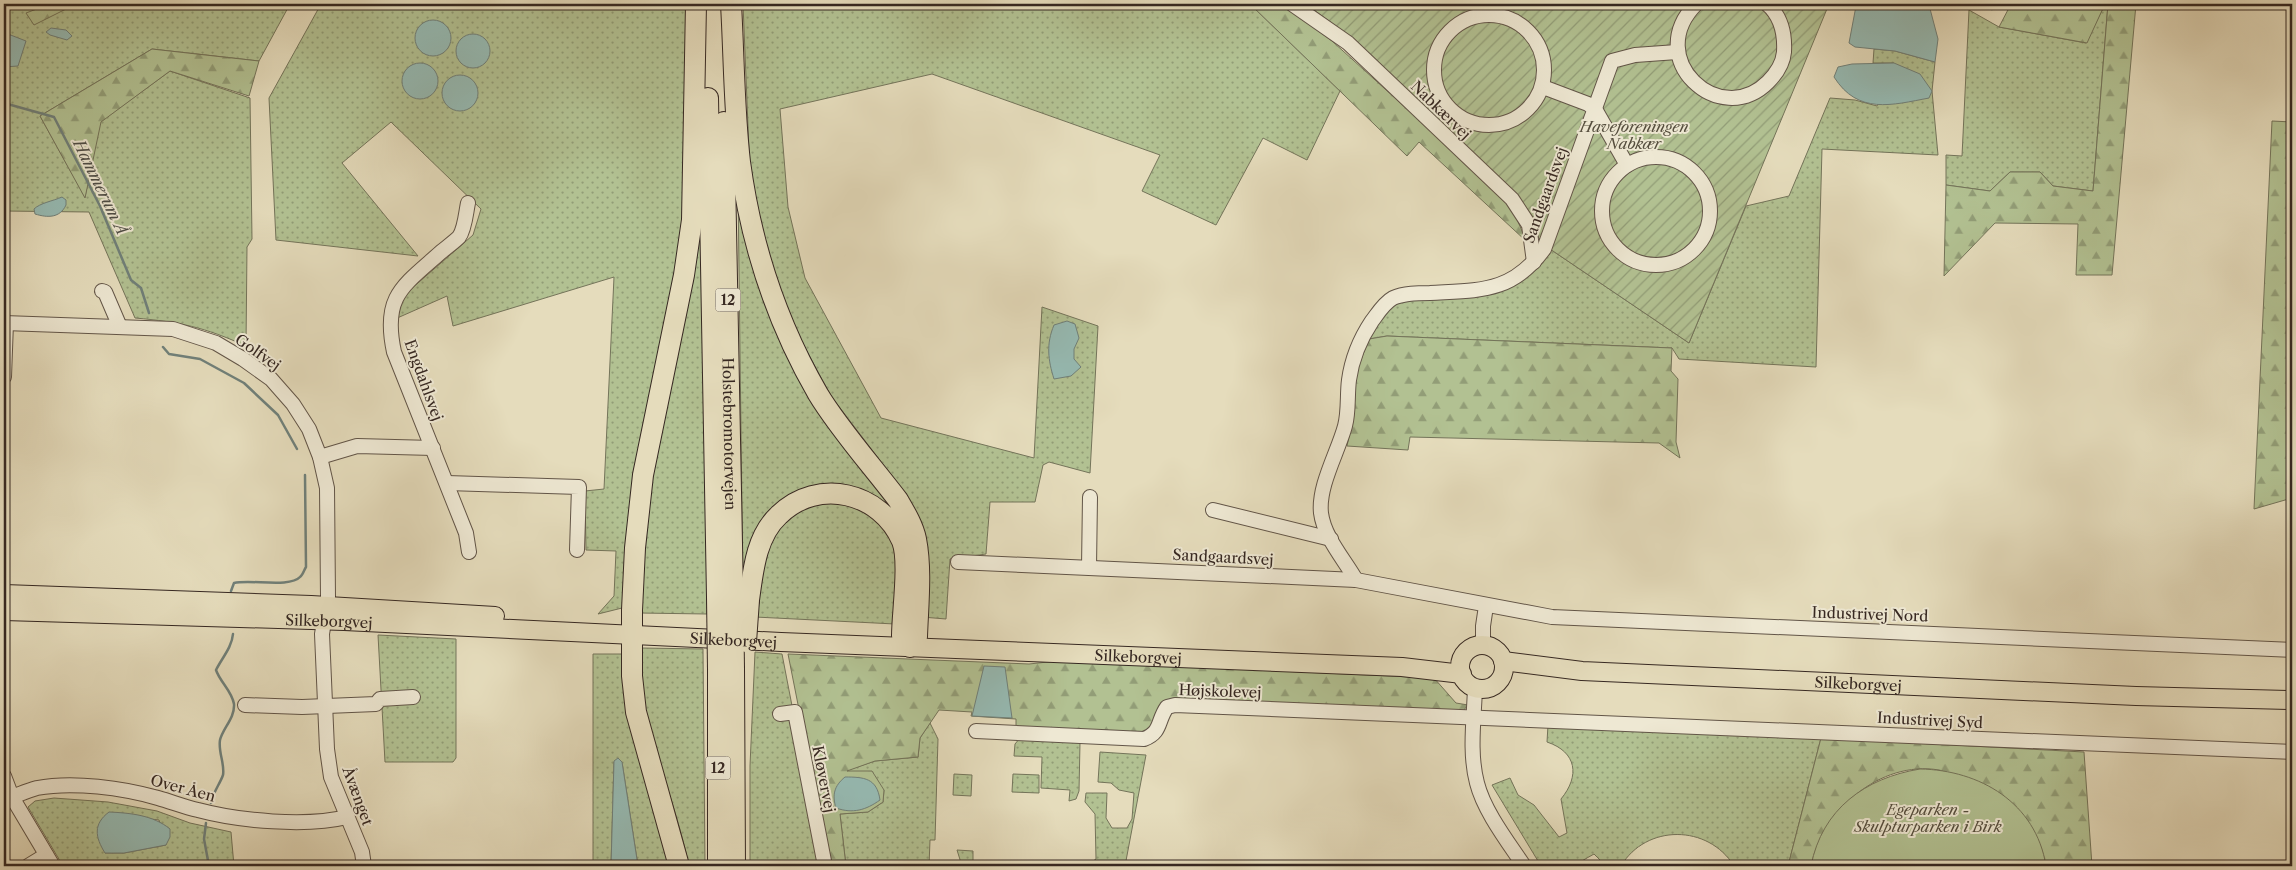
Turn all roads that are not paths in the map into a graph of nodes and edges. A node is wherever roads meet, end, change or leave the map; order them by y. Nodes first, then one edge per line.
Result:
1 (696, 4) edge
2 (705, 4) edge
3 (720, 4) edge
4 (731, 4) edge
5 (1292, 4) edge
6 (1696, 4) edge
7 (1767, 4) edge
8 (1677, 52) junction
9 (1542, 87) junction
10 (1595, 110) junction
11 (1627, 165) junction
12 (468, 203) dead end
13 (1534, 262) junction
14 (102, 292) dead end
15 (5, 323) edge
16 (120, 326) junction
17 (4, 378) edge
18 (433, 448) junction
19 (320, 457) junction
20 (447, 483) junction
21 (1090, 497) dead end
22 (1214, 510) dead end
23 (1331, 539) junction
24 (577, 550) dead end
25 (469, 552) dead end
26 (958, 562) dead end
27 (1089, 567) junction
28 (1356, 580) junction
29 (4, 594) edge
30 (733, 598) junction
31 (1486, 606) junction
32 (4, 611) edge
33 (326, 613) junction
34 (632, 630) junction
35 (910, 640) junction
36 (1483, 645) junction
37 (2292, 650) edge
38 (1461, 668) junction
39 (732, 669) junction
40 (1503, 669) junction
41 (1480, 688) junction
42 (2136, 696) junction
43 (413, 697) dead end
44 (2292, 700) edge
45 (245, 705) dead end
46 (324, 706) junction
47 (2292, 707) edge
48 (780, 714) dead end
49 (1479, 717) junction
50 (1567, 720) joint
51 (976, 731) dead end
52 (2292, 752) edge
53 (4, 776) edge
54 (12, 797) junction
55 (346, 817) junction
56 (49, 861) edge
57 (28, 866) edge
58 (364, 866) edge
59 (679, 866) edge
60 (718, 866) edge
61 (735, 866) edge
62 (825, 866) edge
63 (1524, 866) edge
64 (1532, 866) edge

1 - 34 highway
2 - 30 highway, Holstebromotorvejen / 12
3 - 30 highway, Holstebromotorvejen / 12
4 - 35 highway
5 - 13 street, Nabkærvej
6 - 8 street
7 - 8 street
8 - 10 street, Sandgaardsvej
9 - 9 street
9 - 10 street
10 - 11 street
10 - 13 street, Sandgaardsvej
11 - 11 street
12 - 18 street, Engdahlsvej
13 - 23 street, Sandgaardsvej
14 - 16 street
15 - 16 street, Golfvej
15 - 17 street
16 - 19 street, Golfvej
18 - 19 street
18 - 20 street, Engdahlsvej
19 - 33 street, Golfvej
20 - 24 street
20 - 25 street, Engdahlsvej
21 - 27 street
22 - 23 street
23 - 28 street, Sandgaardsvej
26 - 27 street, Sandgaardsvej
27 - 28 street, Sandgaardsvej
28 - 31 street, Sandgaardsvej
29 - 33 main road, Silkeborgvej
30 - 35 highway
30 - 39 highway, bridge
30 - 39 highway, Holstebromotorvejen / 12, bridge
31 - 36 street
31 - 37 street, Industrivej Nord
32 - 33 main road, Silkeborgvej
33 - 34 main road, Silkeborgvej
33 - 46 street, Åvænget
34 - 35 main road, Silkeborgvej
34 - 59 highway
35 - 38 main road, Silkeborgvej
36 - 38 main road
36 - 40 main road
38 - 41 main road
39 - 60 highway, Holstebromotorvejen / 12
39 - 61 highway, 12
40 - 41 main road
40 - 42 main road, Silkeborgvej
41 - 49 street
42 - 44 main road, Silkeborgvej
42 - 47 main road, Silkeborgvej
43 - 46 street
45 - 46 street
46 - 55 street, Åvænget
48 - 62 street, Kløvervej
49 - 50 street, Højskolevej
49 - 51 street, Højskolevej
49 - 63 street
49 - 64 street
50 - 52 street, Industrivej Syd
53 - 54 street
54 - 55 street, Over Åen
54 - 56 street
55 - 58 street, Åvænget
56 - 57 street

